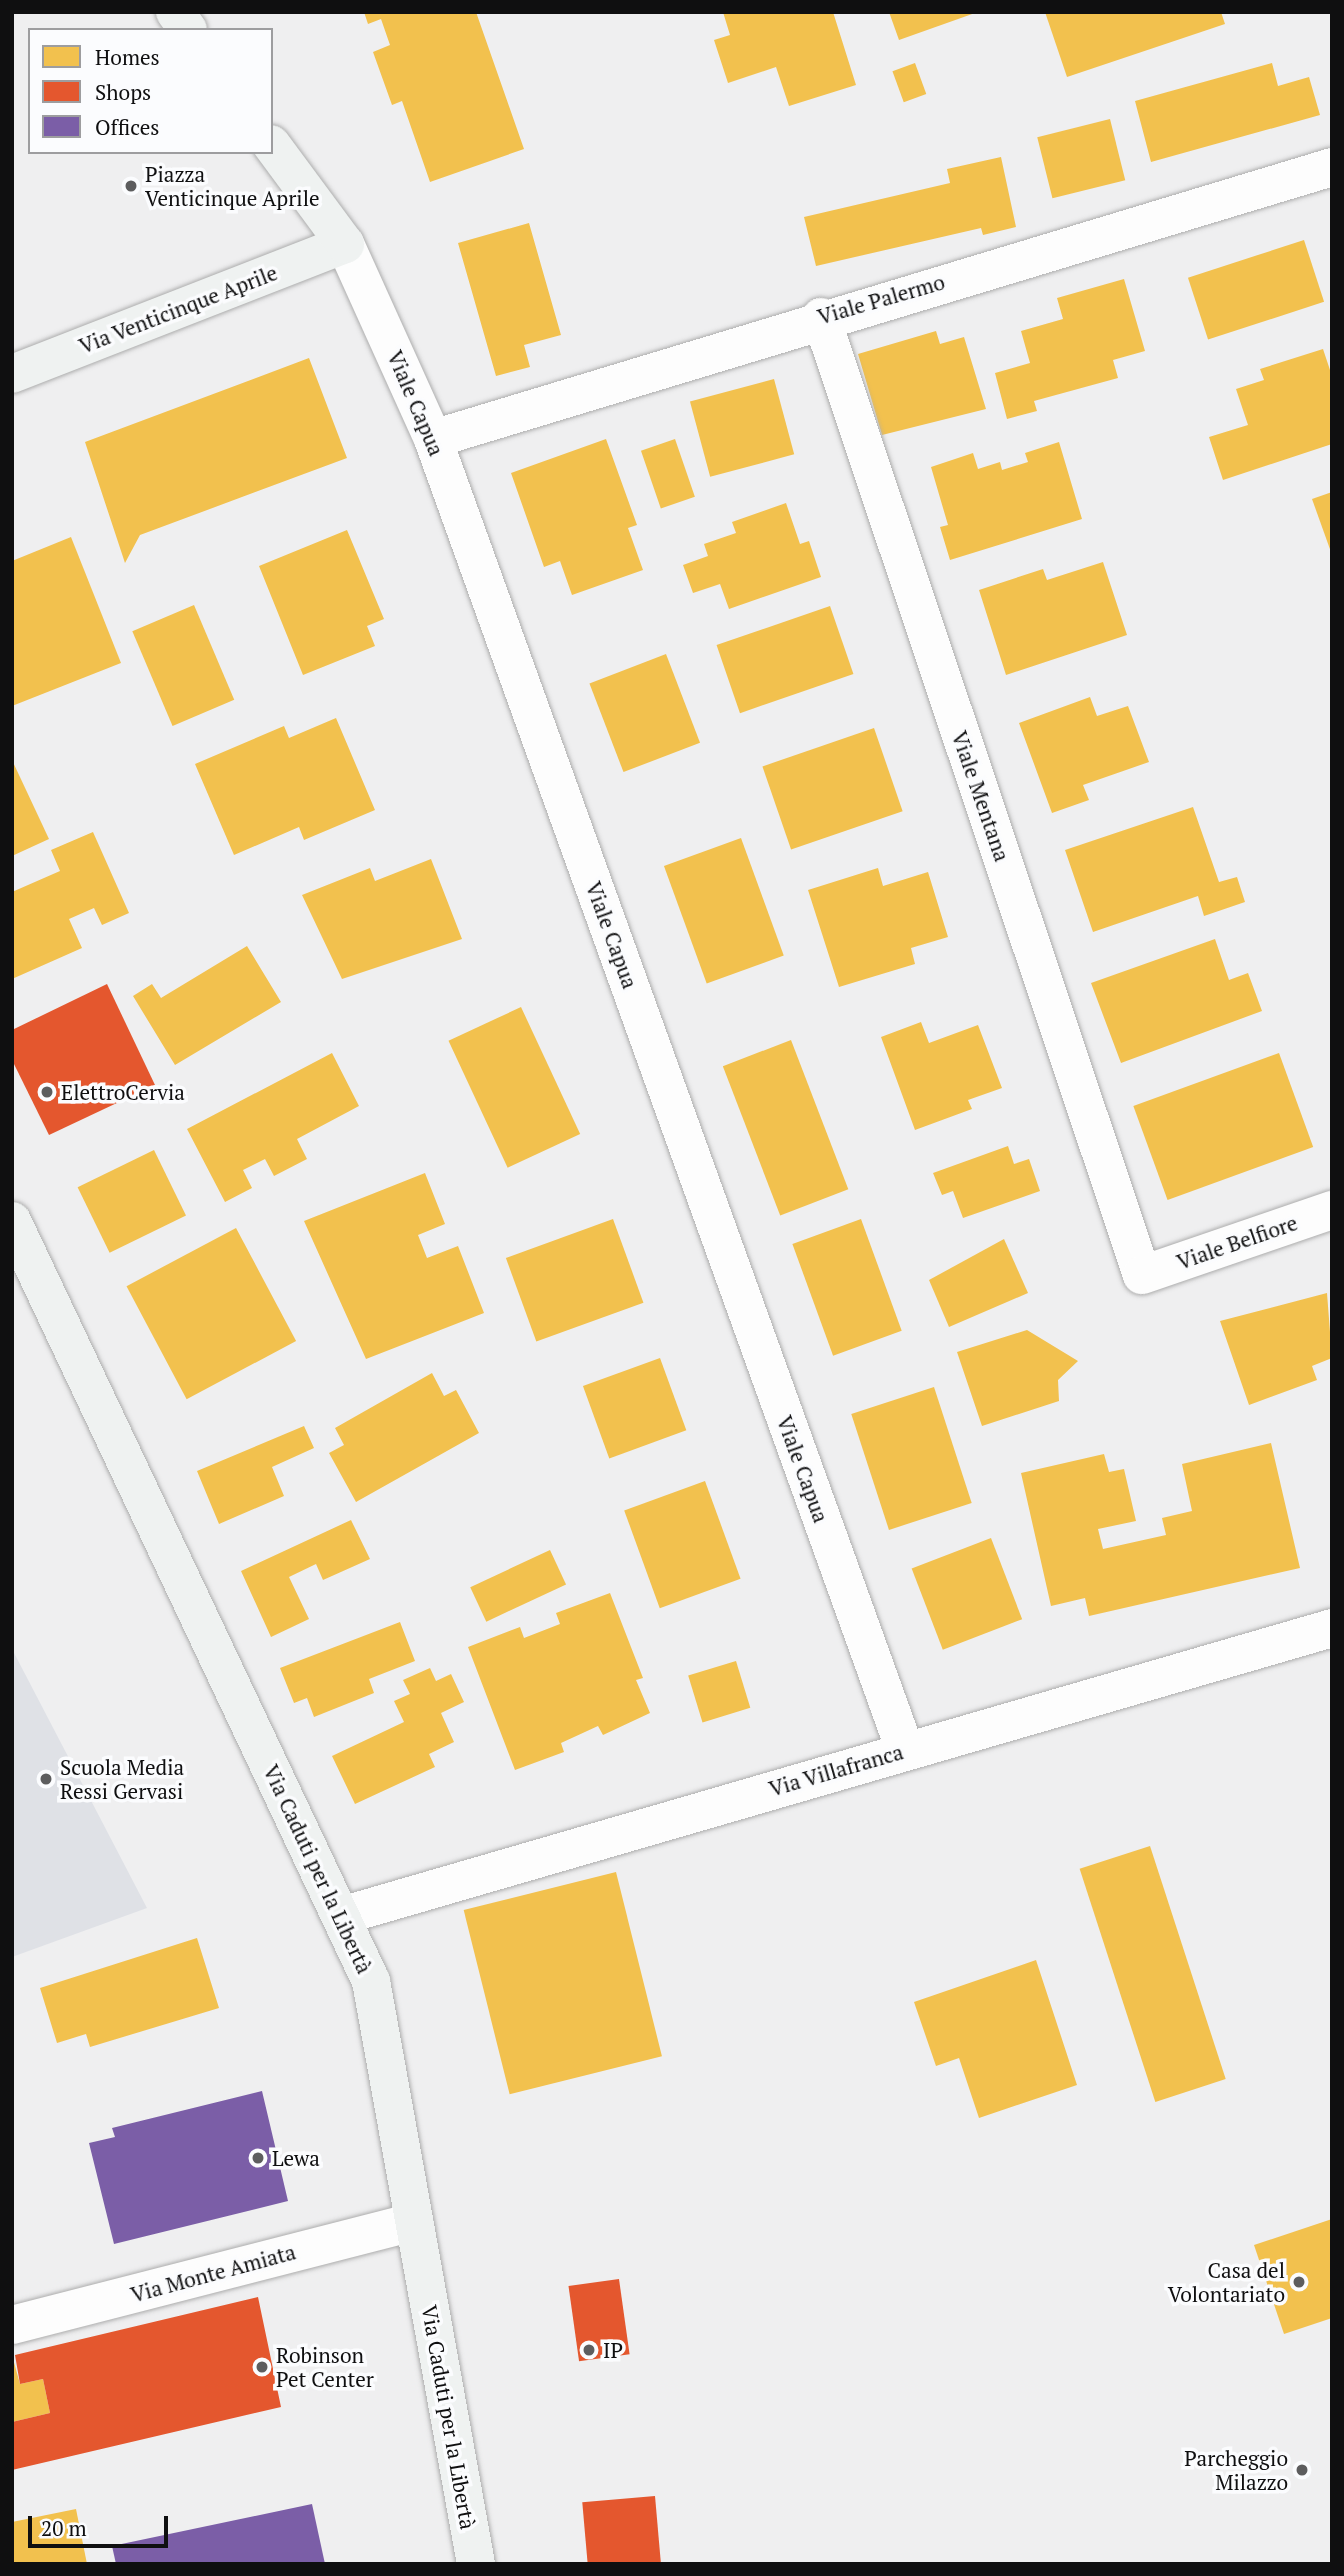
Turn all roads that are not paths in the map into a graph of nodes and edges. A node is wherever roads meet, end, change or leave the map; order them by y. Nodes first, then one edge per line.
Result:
1 (175, 12) edge
2 (187, 28) edge
3 (273, 147) edge
4 (1332, 167) edge
5 (345, 244) junction
6 (821, 317) junction
7 (12, 374) edge
8 (433, 439) junction
9 (1332, 1210) edge
10 (12, 1221) edge
11 (1142, 1275) joint
12 (1332, 1628) edge
13 (905, 1750) junction
14 (341, 1916) junction
15 (414, 2222) junction
16 (12, 2325) edge
17 (476, 2564) edge

1 - 2 street
3 - 5 street, Viale Capua
4 - 6 street, Viale Palermo
5 - 7 street, Via Venticinque Aprile
5 - 8 street, Viale Capua
6 - 8 street, Viale Palermo
6 - 11 street, Viale Mentana
8 - 13 street, Viale Capua
9 - 11 street, Viale Belfiore
10 - 14 street, Via Caduti per la Libertà
12 - 13 street, Via Villafranca
13 - 14 street, Via Villafranca
14 - 15 street, Via Caduti per la Libertà
15 - 16 street, Via Monte Amiata
15 - 17 street, Via Caduti per la Libertà

